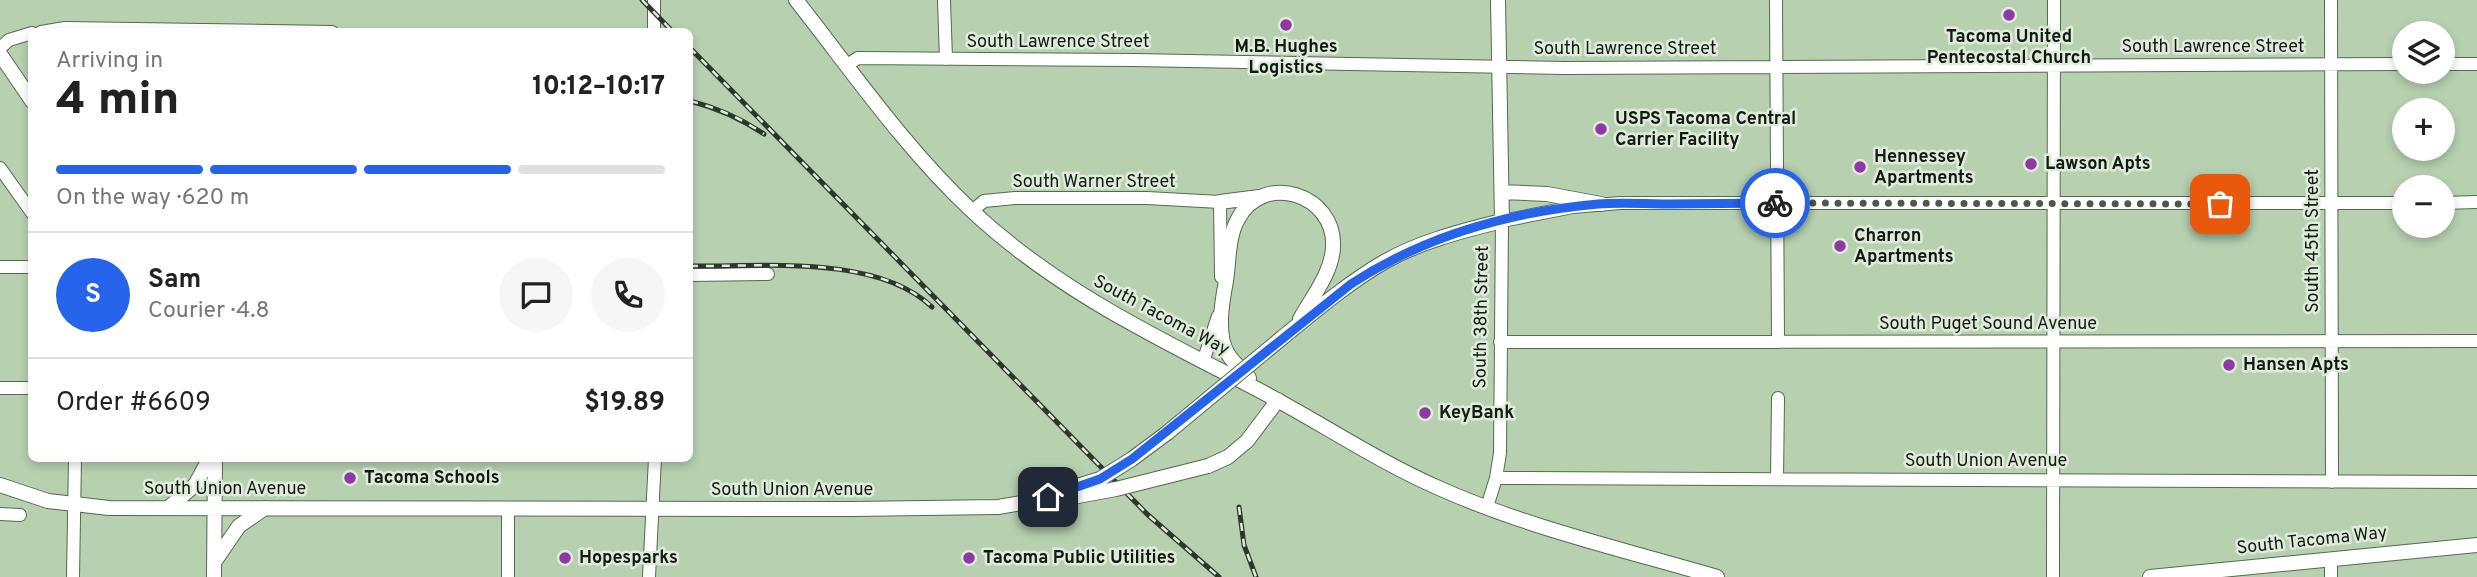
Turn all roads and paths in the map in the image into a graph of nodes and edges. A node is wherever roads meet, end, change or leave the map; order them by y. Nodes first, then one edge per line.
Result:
1 (654, 0) edge
2 (796, 0) edge
3 (944, 0) edge
4 (1498, 0) edge
5 (1776, 0) edge
6 (2054, 0) edge
7 (2330, 0) edge
8 (654, 28) edge
9 (28, 34) edge
10 (0, 48) edge
11 (0, 54) edge
12 (946, 59) junction
13 (2330, 64) junction
14 (2392, 64) edge
15 (2455, 64) edge
16 (2477, 64) edge
17 (847, 65) junction
18 (2054, 65) junction
19 (1499, 66) junction
20 (1776, 66) junction
21 (28, 95) edge
22 (0, 168) edge
23 (1502, 192) junction
24 (1259, 197) junction
25 (1220, 202) junction
26 (2477, 202) edge
27 (1778, 203) junction
28 (2392, 203) edge
29 (2455, 203) edge
30 (1601, 204) junction
31 (2055, 204) junction
32 (2330, 204) junction
33 (28, 207) edge
34 (972, 211) junction
35 (1502, 221) junction
36 (0, 267) edge
37 (28, 267) edge
38 (768, 274) dead end
39 (693, 275) edge
40 (1222, 304) junction
41 (1296, 326) junction
42 (2054, 341) junction
43 (2332, 341) junction
44 (2477, 341) edge
45 (1500, 342) junction
46 (1778, 342) junction
47 (1203, 362) junction
48 (0, 388) edge
49 (28, 388) edge
50 (1262, 391) junction
51 (1778, 398) dead end
52 (1278, 400) junction
53 (75, 462) edge
54 (210, 462) edge
55 (213, 462) edge
56 (655, 462) edge
57 (1496, 478) junction
58 (1777, 479) junction
59 (2053, 480) junction
60 (2332, 482) junction
61 (2477, 482) edge
62 (0, 485) edge
63 (1027, 502) junction
64 (74, 505) junction
65 (1487, 507) junction
66 (168, 508) junction
67 (216, 508) junction
68 (267, 508) junction
69 (508, 509) junction
70 (652, 509) junction
71 (0, 514) edge
72 (20, 515) dead end
73 (2477, 545) edge
74 (2331, 559) junction
75 (215, 561) junction
76 (73, 577) edge
77 (214, 577) edge
78 (508, 577) edge
79 (649, 577) edge
80 (1717, 577) edge
81 (2053, 577) edge
82 (2150, 577) edge
83 (2331, 577) edge

1 - 8 street
2 - 17 main road, South Tacoma Way
3 - 12 street
4 - 19 main road, South 38th Street
5 - 20 street
6 - 18 street
7 - 13 street, South 45th Street
9 - 10 street
11 - 21 main road
12 - 17 street, South Lawrence Street
12 - 19 street, South Lawrence Street
13 - 14 street, South Lawrence Street
13 - 18 street, South Lawrence Street
13 - 32 street, South 45th Street
15 - 16 street
17 - 34 main road, South Tacoma Way
18 - 20 street, South Lawrence Street
18 - 31 street
19 - 20 street, South Lawrence Street
19 - 23 main road, South 38th Street
20 - 27 street
22 - 33 street
23 - 30 main road
23 - 35 main road, South 38th Street
24 - 25 main road
24 - 40 main road
24 - 41 main road
25 - 34 street, South Warner Street
25 - 40 street
26 - 29 street
27 - 30 street
27 - 31 street
27 - 46 street
28 - 32 street
30 - 35 street
31 - 32 street
31 - 42 street
32 - 43 street, South 45th Street
34 - 47 main road, South Tacoma Way
35 - 41 main road, South Union Avenue
35 - 45 street, South 38th Street
36 - 37 street
38 - 39 street
40 - 47 street
40 - 50 main road
41 - 63 main road, South Union Avenue, bridge
42 - 43 street, South Puget Sound Avenue
42 - 46 street, South Puget Sound Avenue
42 - 59 street
43 - 44 street, South Puget Sound Avenue
43 - 60 street, South 45th Street
45 - 46 street, South Puget Sound Avenue
45 - 57 street, South 38th Street
47 - 50 main road, South Tacoma Way
48 - 49 street
50 - 52 main road, South Tacoma Way
51 - 58 street
52 - 63 main road, bridge
52 - 65 main road, South Tacoma Way
53 - 64 street
54 - 66 main road
55 - 67 main road
56 - 70 street
57 - 58 street, South Union Avenue
57 - 65 street, South 38th Street
58 - 59 street, South Union Avenue
59 - 60 street, South Union Avenue
59 - 81 street
60 - 61 street, South Union Avenue
62 - 64 main road, South Union Avenue
63 - 70 main road, South Union Avenue, bridge
64 - 66 main road, South Union Avenue
64 - 76 street
65 - 80 main road, South Tacoma Way
66 - 67 main road, South Union Avenue
67 - 68 main road, South Union Avenue
67 - 75 main road
68 - 69 main road, South Union Avenue
68 - 75 main road
69 - 70 main road, South Union Avenue
69 - 78 street
70 - 79 street
71 - 72 street
73 - 74 main road, South Tacoma Way
74 - 82 main road, South Tacoma Way
74 - 83 street
75 - 77 main road

